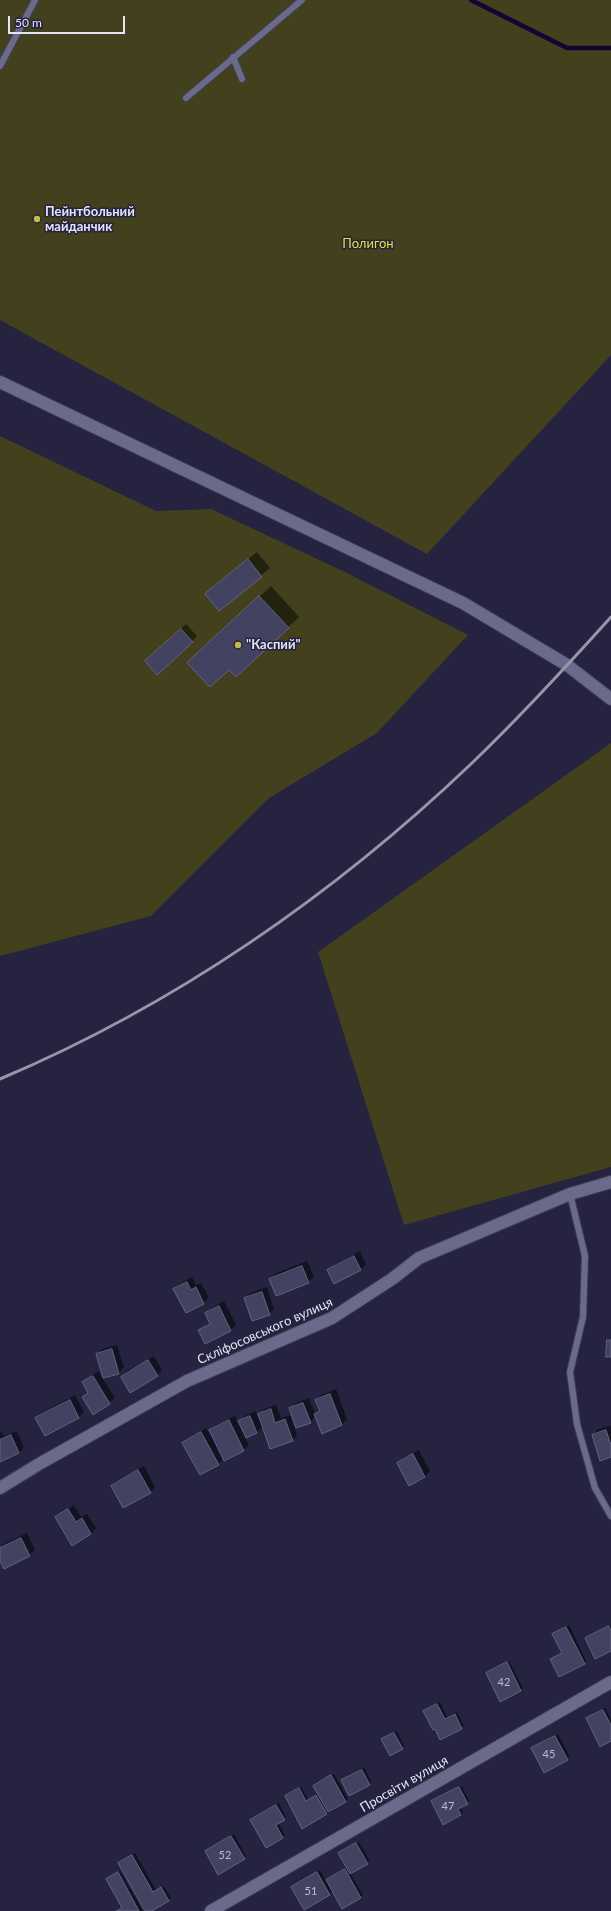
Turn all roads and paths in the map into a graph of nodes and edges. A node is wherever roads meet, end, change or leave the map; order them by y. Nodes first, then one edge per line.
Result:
1 (35, 0) edge
2 (302, 0) edge
3 (233, 57) junction
4 (0, 66) edge
5 (242, 79) dead end
6 (186, 98) dead end
7 (0, 382) edge
8 (611, 699) edge
9 (611, 1182) edge
10 (570, 1194) junction
11 (0, 1488) edge
12 (611, 1516) edge
13 (611, 1682) edge
14 (211, 1911) edge

1 - 4 lane
2 - 3 lane
3 - 5 lane
3 - 6 lane
7 - 8 street
9 - 10 street, Скліфосовського вулиця
10 - 11 street, Скліфосовського вулиця
10 - 12 lane
13 - 14 street, Просвіти вулиця

